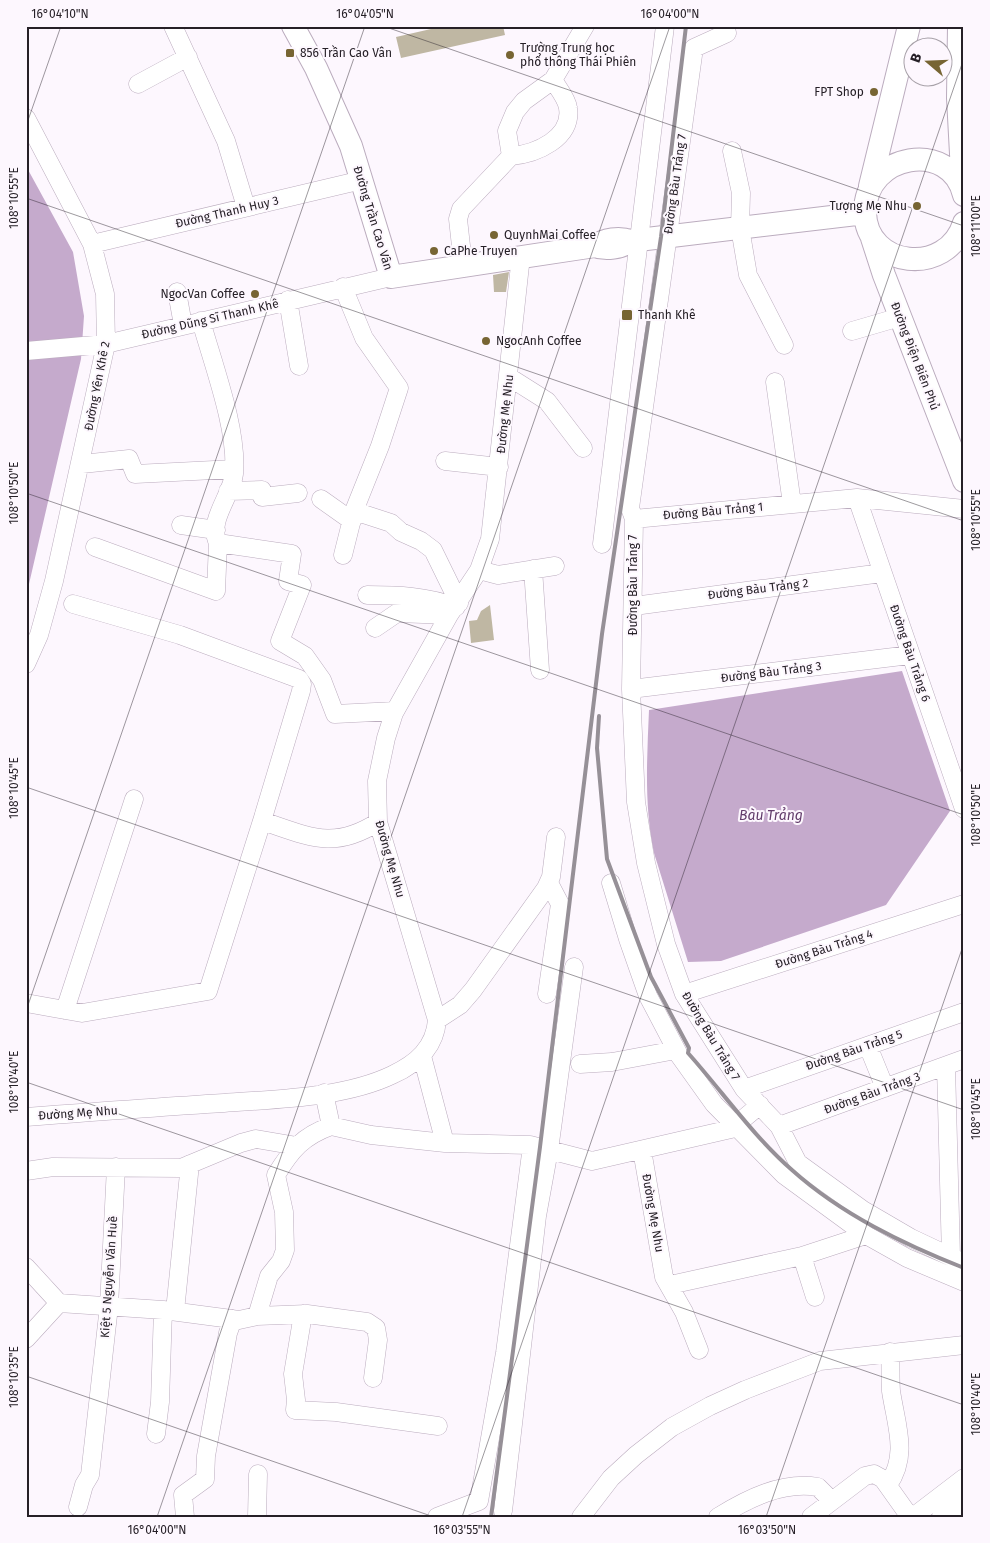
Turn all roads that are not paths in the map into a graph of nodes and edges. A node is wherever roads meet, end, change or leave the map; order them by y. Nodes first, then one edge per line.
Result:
1 (173, 26) edge
2 (293, 26) edge
3 (585, 26) edge
4 (666, 26) edge
5 (909, 26) edge
6 (958, 26) edge
7 (727, 33) dead end
8 (188, 57) junction
9 (553, 80) junction
10 (138, 84) dead end
11 (26, 118) edge
12 (962, 139) edge
13 (732, 151) dead end
14 (511, 156) junction
15 (362, 180) junction
16 (963, 193) edge
17 (246, 207) junction
18 (867, 214) junction
19 (964, 223) edge
20 (740, 228) junction
21 (668, 236) junction
22 (634, 240) junction
23 (92, 244) junction
24 (521, 256) junction
25 (463, 264) junction
26 (391, 277) junction
27 (343, 287) junction
28 (177, 292) dead end
29 (288, 300) junction
30 (900, 317) junction
31 (201, 321) junction
32 (182, 325) junction
33 (852, 331) dead end
34 (106, 344) junction
35 (784, 345) dead end
36 (26, 351) edge
37 (299, 366) dead end
38 (508, 377) junction
39 (775, 382) dead end
40 (583, 448) dead end
41 (446, 460) dead end
42 (82, 464) junction
43 (499, 467) junction
44 (234, 469) junction
45 (964, 481) edge
46 (228, 491) junction
47 (298, 493) dead end
48 (857, 498) junction
49 (321, 499) dead end
50 (792, 504) junction
51 (964, 509) edge
52 (353, 516) junction
53 (634, 519) junction
54 (181, 525) dead end
55 (217, 536) junction
56 (602, 544) dead end
57 (95, 547) dead end
58 (343, 555) dead end
59 (555, 566) dead end
60 (533, 569) junction
61 (479, 570) junction
62 (882, 573) junction
63 (368, 595) dead end
64 (73, 604) dead end
65 (634, 606) junction
66 (455, 608) junction
67 (375, 628) dead end
68 (910, 655) junction
69 (26, 664) edge
70 (540, 670) dead end
71 (632, 689) junction
72 (395, 711) junction
73 (134, 798) dead end
74 (963, 807) edge
75 (262, 821) junction
76 (378, 822) junction
77 (556, 837) dead end
78 (549, 883) junction
79 (611, 883) dead end
80 (964, 904) edge
81 (574, 968) dead end
82 (548, 994) dead end
83 (684, 994) junction
84 (26, 1003) edge
85 (65, 1010) junction
86 (964, 1012) edge
87 (437, 1020) junction
88 (868, 1046) junction
89 (676, 1050) junction
90 (422, 1056) junction
91 (964, 1059) edge
92 (580, 1064) dead end
93 (946, 1066) junction
94 (885, 1088) junction
95 (744, 1089) junction
96 (324, 1093) junction
97 (760, 1106) junction
98 (26, 1117) edge
99 (331, 1126) junction
100 (779, 1126) junction
101 (733, 1127) junction
102 (445, 1143) junction
103 (297, 1146) junction
104 (541, 1148) junction
105 (642, 1150) junction
106 (190, 1164) junction
107 (116, 1167) junction
108 (26, 1171) edge
109 (866, 1235) junction
110 (802, 1256) junction
111 (957, 1260) edge
112 (26, 1267) edge
113 (667, 1281) junction
114 (964, 1282) edge
115 (815, 1297) dead end
116 (58, 1303) junction
117 (109, 1306) junction
118 (169, 1311) junction
119 (303, 1314) junction
120 (257, 1316) junction
121 (233, 1319) junction
122 (26, 1339) edge
123 (964, 1345) edge
124 (699, 1350) dead end
125 (890, 1352) junction
126 (372, 1378) dead end
127 (438, 1426) dead end
128 (156, 1434) dead end
129 (258, 1474) dead end
130 (964, 1478) edge
131 (888, 1485) junction
132 (832, 1501) junction
133 (964, 1501) edge
134 (78, 1507) dead end
135 (504, 1511) dead end
136 (185, 1517) edge
137 (257, 1517) edge
138 (437, 1517) edge
139 (581, 1517) edge
140 (718, 1517) edge
141 (811, 1517) edge
142 (911, 1517) edge
143 (943, 1517) edge

1 - 8 street
2 - 15 main road, Đường Trần Cao Vân
3 - 9 street
4 - 22 street
5 - 18 main road
6 - 12 main road
7 - 21 street, Đường Bàu Trảng 7
8 - 10 street
8 - 17 street
9 - 14 street
9 - 14 street
11 - 23 street, Đường Yên Khê 2
12 - 16 main road
13 - 20 street
14 - 25 street
15 - 17 street, Đường Thanh Huy 3
15 - 26 main road, Đường Trần Cao Vân
16 - 18 main road
17 - 23 street, Đường Thanh Huy 3
18 - 19 main road
18 - 20 main road
18 - 30 main road, Đường Điện Biên Phủ
20 - 21 main road
20 - 35 street
21 - 22 main road
21 - 53 street, Đường Bàu Trảng 7
22 - 24 main road, Đường Trần Cao Vân
22 - 56 street
23 - 34 street, Đường Yên Khê 2
24 - 25 main road, Đường Trần Cao Vân
24 - 38 street, Đường Mẹ Nhu
25 - 26 main road, Đường Trần Cao Vân
26 - 27 street, Đường Dũng Sĩ Thanh Khê
27 - 29 street, Đường Dũng Sĩ Thanh Khê
27 - 52 street
28 - 32 street
29 - 31 street, Đường Dũng Sĩ Thanh Khê
29 - 37 street
30 - 33 street
30 - 45 main road, Đường Điện Biên Phủ
31 - 32 street, Đường Dũng Sĩ Thanh Khê
31 - 44 street
32 - 34 street, Đường Dũng Sĩ Thanh Khê
34 - 36 street, Đường Dũng Sĩ Thanh Khê
34 - 42 street, Đường Yên Khê 2
38 - 40 street
38 - 43 street, Đường Mẹ Nhu
39 - 50 street
41 - 43 street
42 - 44 street
42 - 69 street, Đường Yên Khê 2
43 - 61 street, Đường Mẹ Nhu
44 - 46 street
46 - 47 street
46 - 55 street
48 - 50 street, Đường Bàu Trảng 1
48 - 51 street, Đường Bàu Trảng 1
48 - 62 street, Đường Bàu Trảng 6
49 - 52 street
50 - 53 street, Đường Bàu Trảng 1
52 - 58 street
52 - 66 street
53 - 65 street, Đường Bàu Trảng 7
54 - 55 street
55 - 57 street
55 - 72 street
59 - 60 street
60 - 61 street
60 - 70 street
61 - 66 street, Đường Mẹ Nhu
62 - 65 street, Đường Bàu Trảng 2
62 - 68 street, Đường Bàu Trảng 6
63 - 66 street
64 - 75 street
65 - 71 street, Đường Bàu Trảng 7
66 - 67 street
66 - 72 street, Đường Mẹ Nhu
68 - 71 street, Đường Bàu Trảng 3
68 - 74 street, Đường Bàu Trảng 6
71 - 83 street, Đường Bàu Trảng 7
72 - 76 street, Đường Mẹ Nhu
73 - 85 street
75 - 76 street
75 - 85 street
76 - 87 street, Đường Mẹ Nhu
77 - 78 street
78 - 82 street
78 - 87 street
79 - 89 street
80 - 83 street, Đường Bàu Trảng 4
81 - 104 street
83 - 95 street, Đường Bàu Trảng 7
84 - 85 street
86 - 88 street, Đường Bàu Trảng 5
87 - 90 street, Đường Mẹ Nhu
88 - 94 street
88 - 95 street, Đường Bàu Trảng 5
89 - 92 street
89 - 101 street
90 - 96 street, Đường Mẹ Nhu
90 - 102 street
91 - 93 street, Đường Bàu Trảng 3
93 - 94 street, Đường Bàu Trảng 3
93 - 111 street
94 - 100 street, Đường Bàu Trảng 3
95 - 97 street, Đường Bàu Trảng 7
96 - 98 street, Đường Mẹ Nhu
96 - 99 street
97 - 100 street, Đường Bàu Trảng 7
97 - 101 street
99 - 102 street
99 - 103 street
100 - 111 street, Đường Bàu Trảng 7
101 - 105 street
101 - 109 street
102 - 104 street
103 - 106 street
103 - 120 street
104 - 105 street
104 - 135 street
104 - 138 street
105 - 113 street, Đường Mẹ Nhu
106 - 107 street
106 - 118 street
107 - 108 street
107 - 117 street, Kiệt 5 Nguyễn Văn Huề
109 - 110 street
109 - 114 street
110 - 113 street
110 - 115 street
112 - 116 street
113 - 124 street, Đường Mẹ Nhu
116 - 117 street
116 - 122 street
117 - 118 street
117 - 134 street, Kiệt 5 Nguyễn Văn Huề
118 - 121 street
118 - 128 street
119 - 120 street
119 - 126 street
119 - 127 street
120 - 121 street
121 - 136 street
123 - 125 street
125 - 131 street
125 - 139 street
129 - 137 street
130 - 142 street
131 - 132 street
131 - 142 street
132 - 140 street
132 - 141 street
133 - 143 main road

